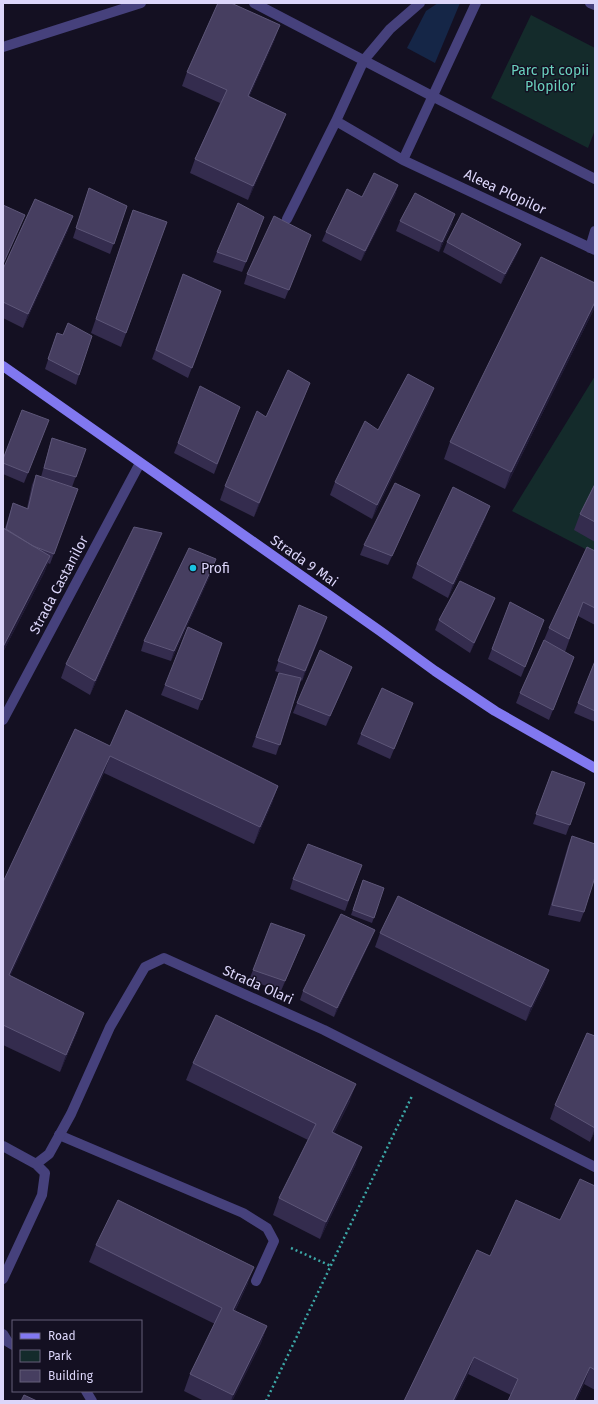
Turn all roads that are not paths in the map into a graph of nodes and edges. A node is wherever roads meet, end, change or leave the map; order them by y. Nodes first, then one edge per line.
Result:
1 (141, 3) edge
2 (254, 3) edge
3 (420, 3) edge
4 (476, 3) edge
5 (590, 3) edge
6 (595, 5) edge
7 (3, 48) edge
8 (364, 60) junction
9 (432, 96) junction
10 (336, 120) junction
11 (403, 160) junction
12 (595, 179) edge
13 (287, 219) dead end
14 (595, 231) edge
15 (592, 249) edge
16 (3, 366) edge
17 (140, 464) junction
18 (3, 720) edge
19 (595, 768) edge
20 (59, 1135) junction
21 (3, 1146) edge
22 (36, 1164) junction
23 (595, 1167) edge
24 (3, 1279) edge
25 (256, 1281) dead end
26 (3, 1334) edge
27 (12, 1344) edge
28 (87, 1392) edge
29 (92, 1401) edge

1 - 7 street
2 - 8 street
3 - 8 street
4 - 9 street
5 - 6 street
8 - 9 street
8 - 10 street
9 - 11 street
9 - 12 street
10 - 11 street, Aleea Plopilor
10 - 13 street
11 - 15 street, Aleea Plopilor
14 - 15 street
16 - 17 main road, Strada 9 Mai
17 - 18 street, Strada Castanilor
17 - 19 main road, Strada 9 Mai
20 - 22 street, Strada Olari
20 - 23 street, Strada Olari
20 - 25 street
21 - 22 street
22 - 24 street
26 - 27 street
28 - 29 street

